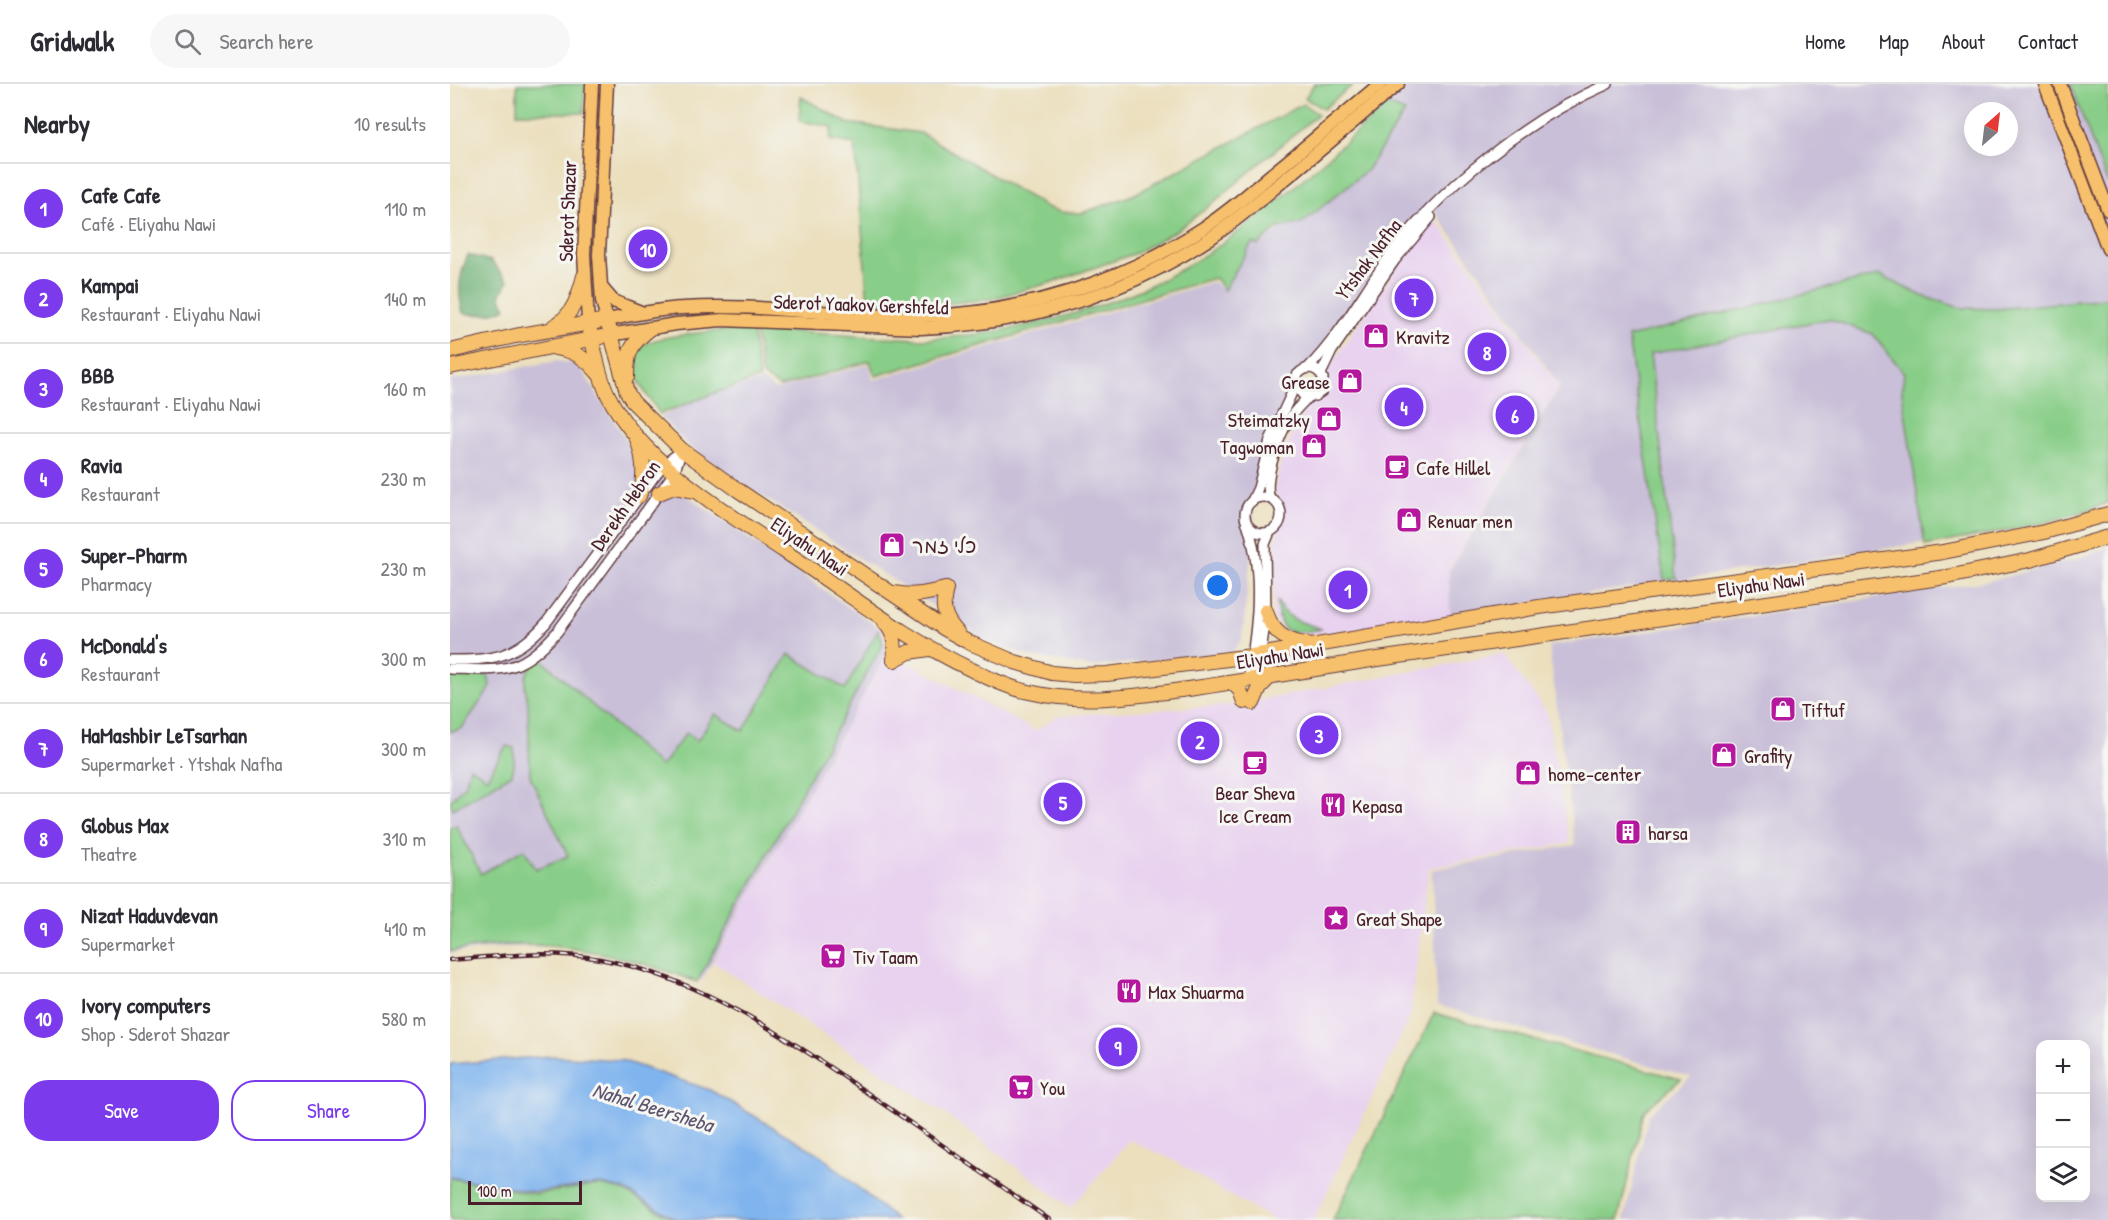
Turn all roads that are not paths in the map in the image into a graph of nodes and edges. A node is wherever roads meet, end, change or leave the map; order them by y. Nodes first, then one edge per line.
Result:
1 (592, 84) edge
2 (607, 84) edge
3 (1380, 84) edge
4 (1398, 84) edge
5 (1608, 84) edge
6 (2044, 84) edge
7 (2060, 84) edge
8 (1464, 178) junction
9 (2108, 210) edge
10 (2108, 249) edge
11 (584, 276) junction
12 (600, 284) junction
13 (645, 313) junction
14 (607, 320) junction
15 (588, 322) junction
16 (650, 329) junction
17 (546, 330) junction
18 (610, 335) junction
19 (592, 338) junction
20 (544, 347) junction
21 (450, 351) edge
22 (450, 367) edge
23 (1308, 368) junction
24 (1322, 374) junction
25 (601, 375) junction
26 (1295, 386) junction
27 (627, 392) junction
28 (1309, 397) junction
29 (634, 432) junction
30 (682, 450) junction
31 (669, 469) junction
32 (697, 491) junction
33 (659, 493) junction
34 (639, 496) junction
35 (1270, 499) junction
36 (1252, 501) junction
37 (2108, 514) edge
38 (1248, 526) junction
39 (1270, 532) junction
40 (2108, 537) edge
41 (891, 592) junction
42 (1266, 611) junction
43 (876, 615) junction
44 (962, 638) junction
45 (1314, 646) junction
46 (929, 649) junction
47 (1257, 655) junction
48 (450, 660) edge
49 (450, 669) edge
50 (1259, 679) junction
51 (1232, 683) junction

1 - 11 main road, Sderot Shazar
2 - 12 main road, Sderot Shazar
3 - 13 main road, Sderot Yaakov Gershfeld
4 - 16 main road, Sderot Yaakov Gershfeld
5 - 8 street, Ytshak Nafha
6 - 10 main road
7 - 9 main road
8 - 23 street, Ytshak Nafha
8 - 24 street, Ytshak Nafha
11 - 15 main road, Sderot Shazar
11 - 17 highway
12 - 13 main road
12 - 14 main road, Sderot Shazar
13 - 14 main road, Sderot Yaakov Gershfeld
14 - 15 highway
14 - 18 highway, Eliyahu Nawi
15 - 17 highway
15 - 19 highway, Sderot Shazar
16 - 18 main road, Sderot Yaakov Gershfeld
16 - 27 highway
17 - 21 highway
18 - 19 highway
18 - 27 highway, Eliyahu Nawi
19 - 20 highway
19 - 25 highway, Eliyahu Nawi
20 - 22 highway
20 - 25 highway
23 - 24 street
23 - 26 street
24 - 28 street
25 - 29 highway, Eliyahu Nawi
26 - 28 street
26 - 36 street
27 - 30 highway, Eliyahu Nawi
28 - 35 street
29 - 31 highway, Eliyahu Nawi
29 - 34 highway
30 - 31 street, Derekh Hebron
30 - 41 highway, Eliyahu Nawi
31 - 32 highway, Eliyahu Nawi
31 - 33 street, Derekh Hebron
31 - 34 street, Derekh Hebron
32 - 33 highway
32 - 43 highway, Eliyahu Nawi
33 - 49 street, Derekh Hebron
34 - 48 street, Derekh Hebron
35 - 36 street
35 - 39 street
36 - 38 street
37 - 45 highway, Eliyahu Nawi
38 - 39 street
38 - 47 street
39 - 42 street
40 - 50 highway, Eliyahu Nawi
41 - 44 highway, Eliyahu Nawi
41 - 44 highway
42 - 45 highway
42 - 47 street
43 - 46 highway, Eliyahu Nawi
43 - 46 highway
44 - 47 highway, Eliyahu Nawi
45 - 47 highway, Eliyahu Nawi
46 - 51 highway, Eliyahu Nawi
47 - 50 street
50 - 51 highway, Eliyahu Nawi
50 - 51 highway

